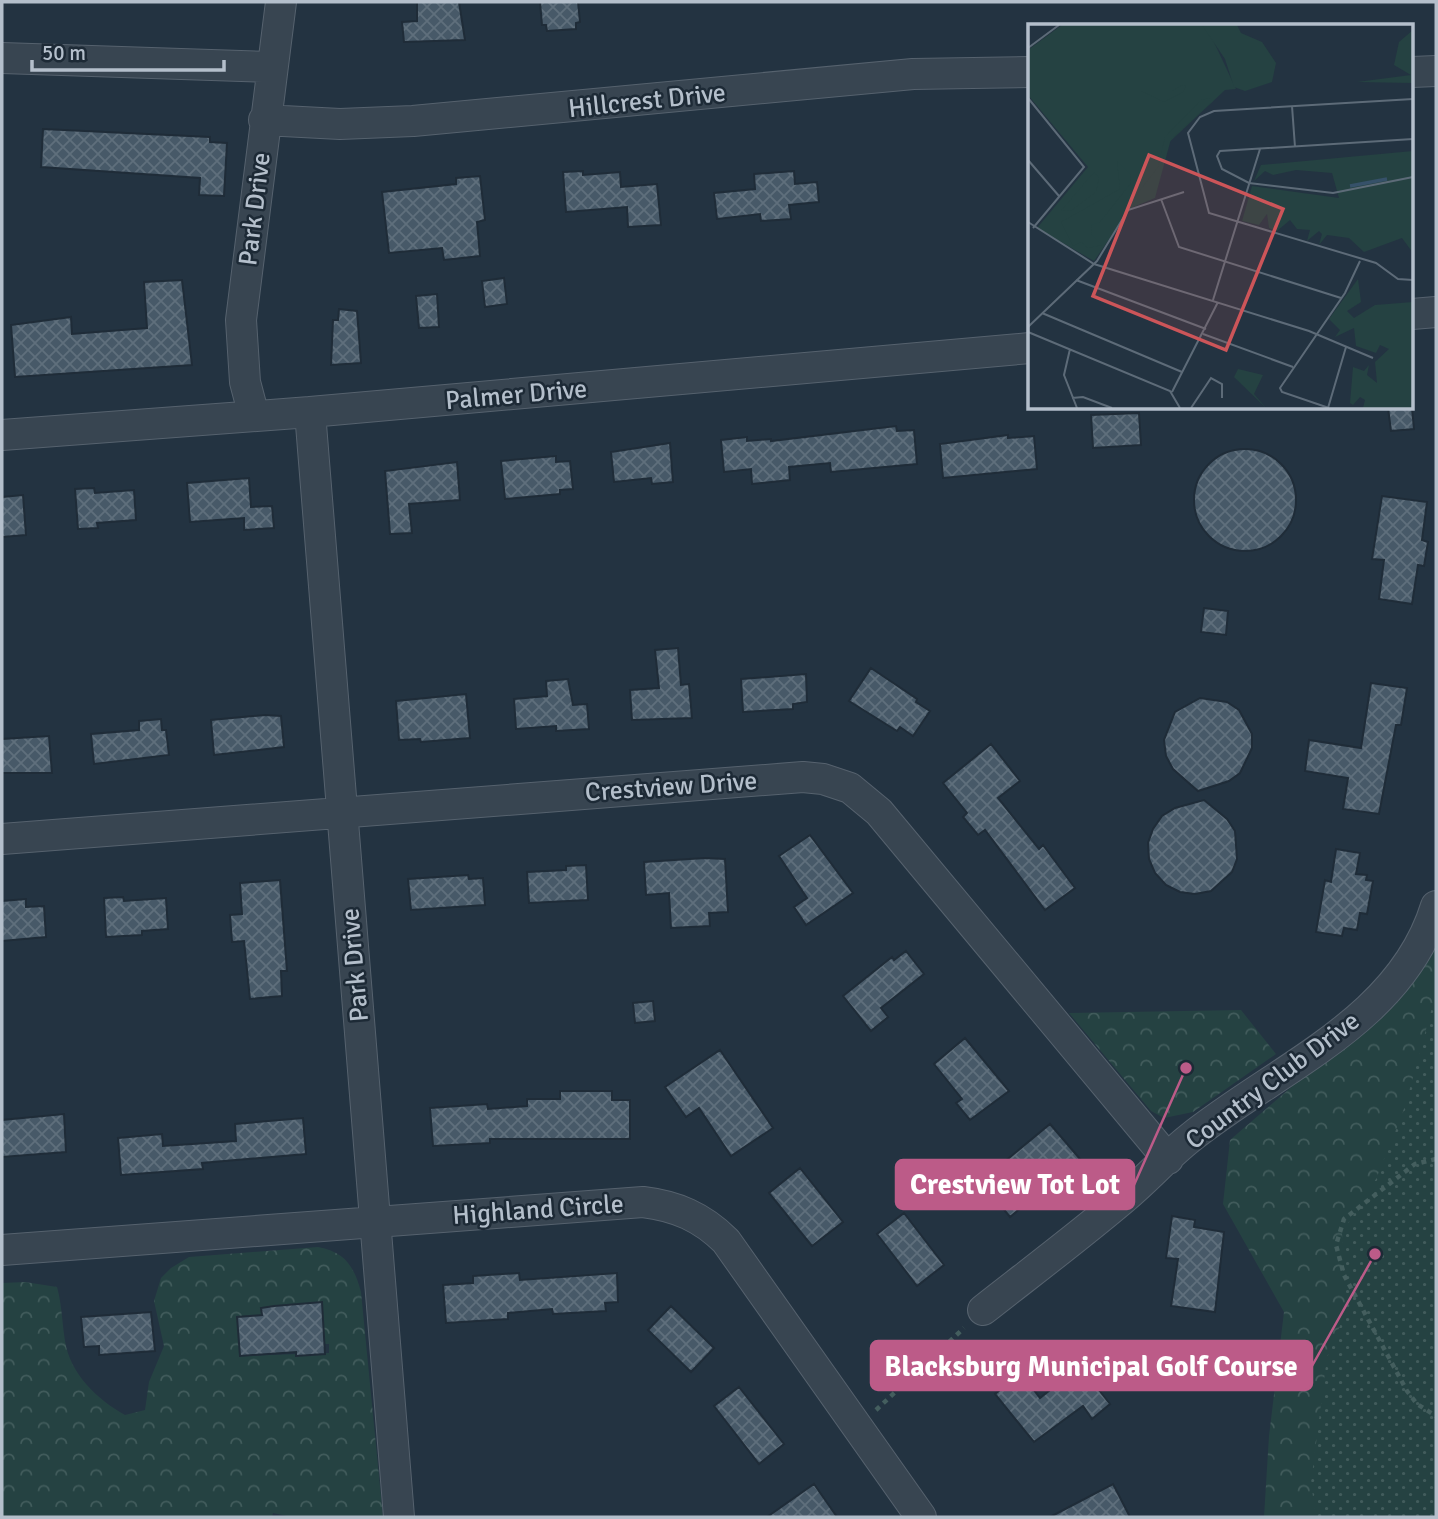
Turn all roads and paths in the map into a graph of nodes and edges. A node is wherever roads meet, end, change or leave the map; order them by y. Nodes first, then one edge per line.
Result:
1 (281, 2) edge
2 (2, 58) edge
3 (272, 66) junction
4 (1436, 71) edge
5 (1028, 72) edge
6 (1414, 72) edge
7 (264, 120) junction
8 (1436, 312) edge
9 (1414, 314) edge
10 (1028, 348) edge
11 (310, 412) junction
12 (254, 416) junction
13 (2, 435) edge
14 (342, 811) junction
15 (2, 839) edge
16 (1436, 906) edge
17 (1168, 1159) junction
18 (1436, 1159) edge
19 (374, 1220) junction
20 (2, 1250) edge
21 (983, 1310) joint
22 (1436, 1416) edge
23 (856, 1427) junction
24 (399, 1517) edge
25 (921, 1517) edge

1 - 3 street, Park Drive
2 - 3 street
3 - 7 street, Park Drive
4 - 6 street
5 - 7 street, Hillcrest Drive
7 - 12 street, Park Drive
8 - 9 street
10 - 11 street, Palmer Drive
11 - 12 street, Palmer Drive
11 - 14 street, Park Drive
12 - 13 street, Palmer Drive
14 - 15 street, Crestview Drive
14 - 17 street, Crestview Drive
14 - 19 street, Park Drive
16 - 17 street, Country Club Drive
17 - 21 street, Country Club Drive
18 - 22 path
19 - 20 street, Highland Circle
19 - 23 street, Highland Circle
19 - 24 street, Park Drive
21 - 23 path
23 - 25 street, Highland Circle

